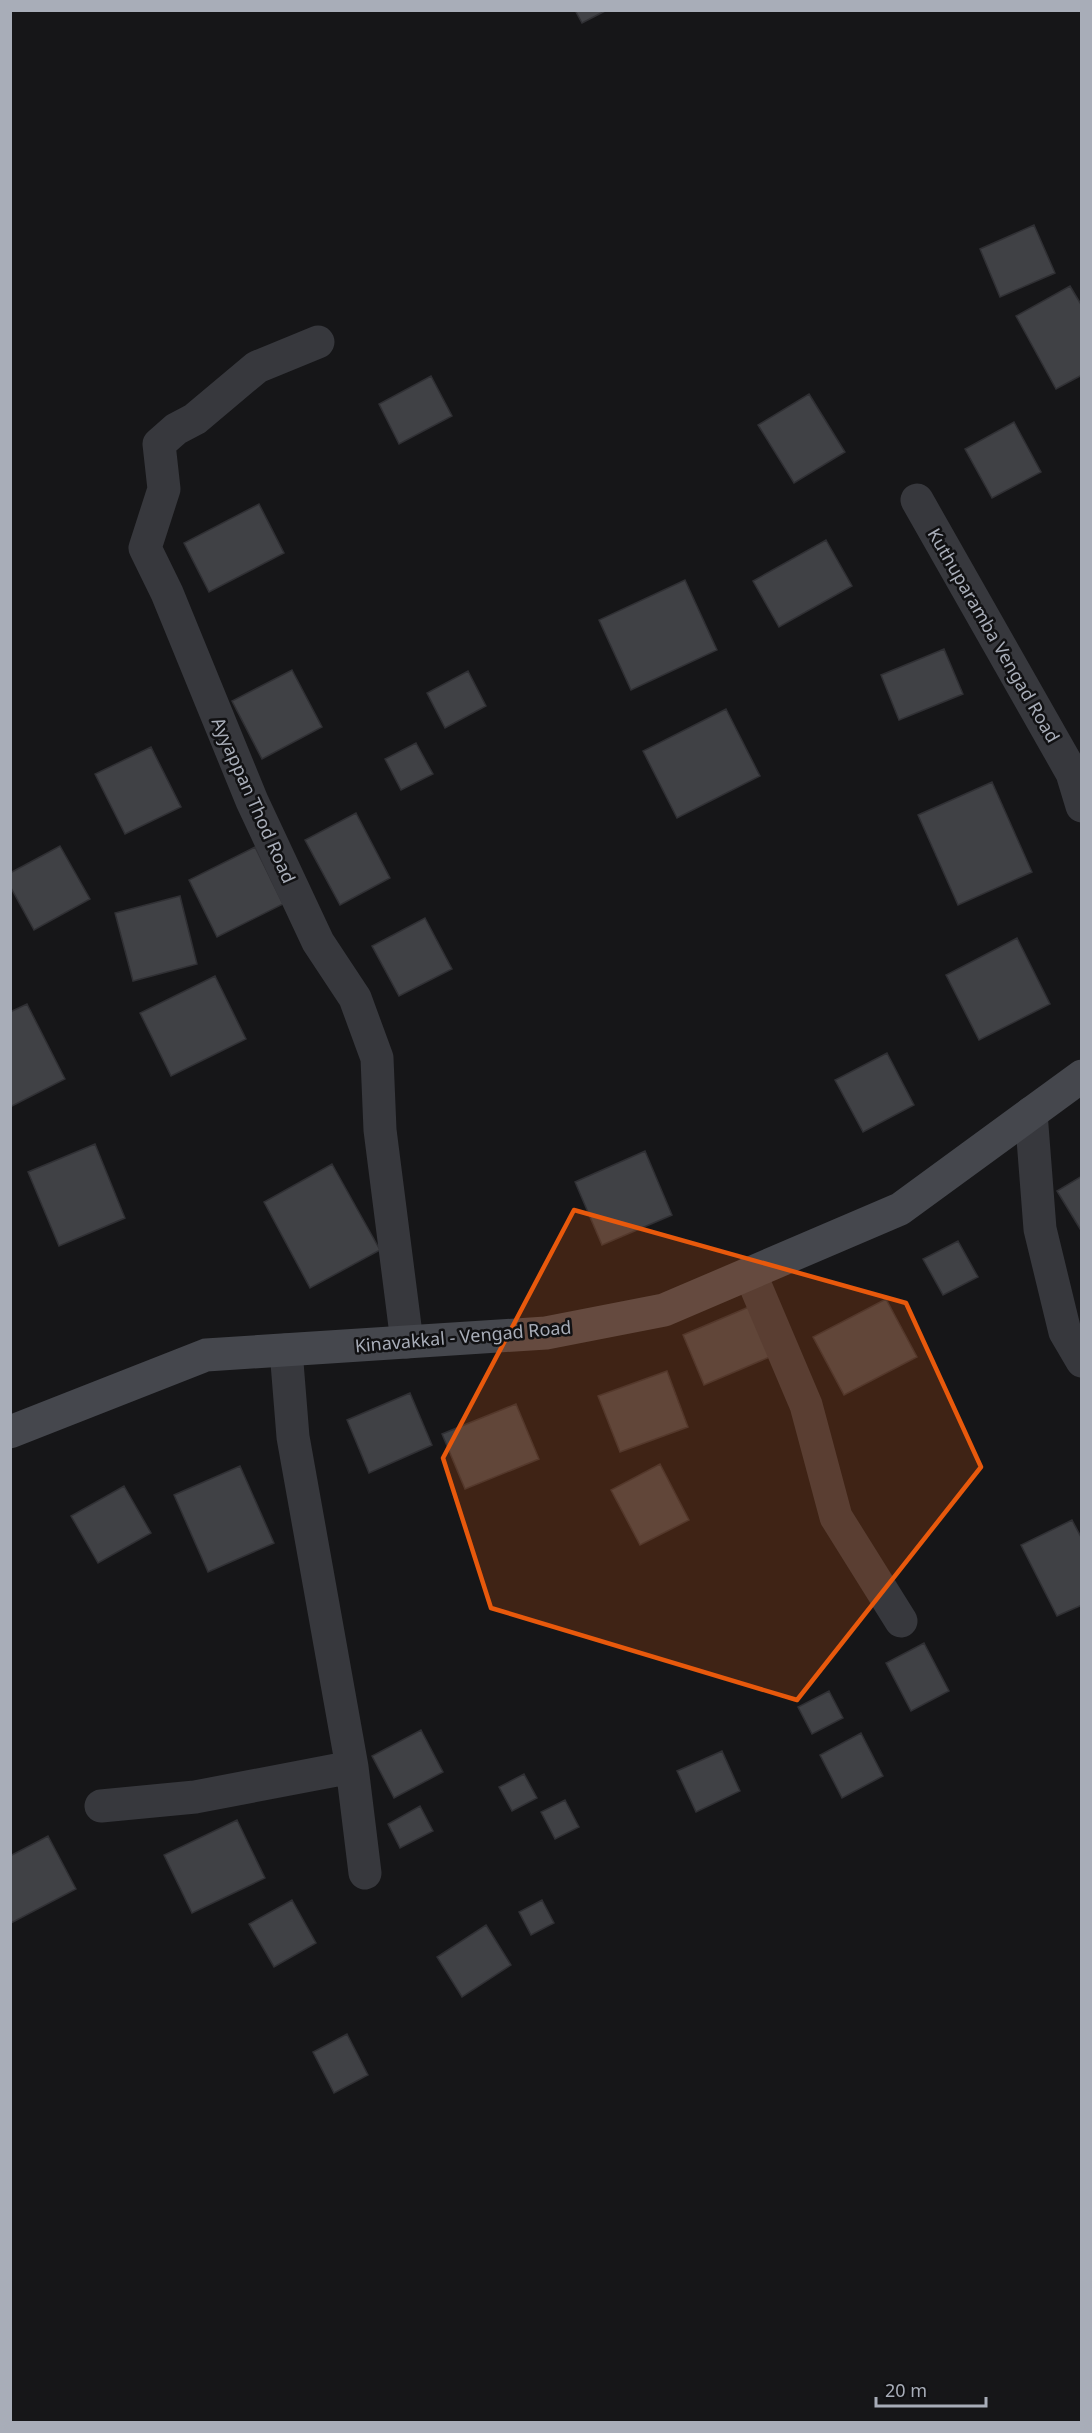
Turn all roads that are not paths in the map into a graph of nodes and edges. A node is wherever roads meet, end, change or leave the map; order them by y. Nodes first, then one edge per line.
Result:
1 (318, 342) dead end
2 (917, 500) dead end
3 (1082, 806) edge
4 (1082, 1076) edge
5 (1031, 1113) junction
6 (750, 1273) junction
7 (407, 1342) junction
8 (286, 1350) junction
9 (1082, 1361) edge
10 (10, 1432) edge
11 (901, 1621) dead end
12 (352, 1767) junction
13 (100, 1806) dead end
14 (365, 1873) dead end

1 - 7 street, Ayyappan Thod Road
2 - 3 street, Kuthuparamba Vengad Road
4 - 5 main road, Kinavakkal - Vengad Road
5 - 6 main road, Kinavakkal - Vengad Road
5 - 9 street
6 - 7 main road, Kinavakkal - Vengad Road
6 - 11 street
7 - 8 main road, Kinavakkal - Vengad Road
8 - 10 main road, Kinavakkal - Vengad Road
8 - 12 street
12 - 13 street
12 - 14 street

